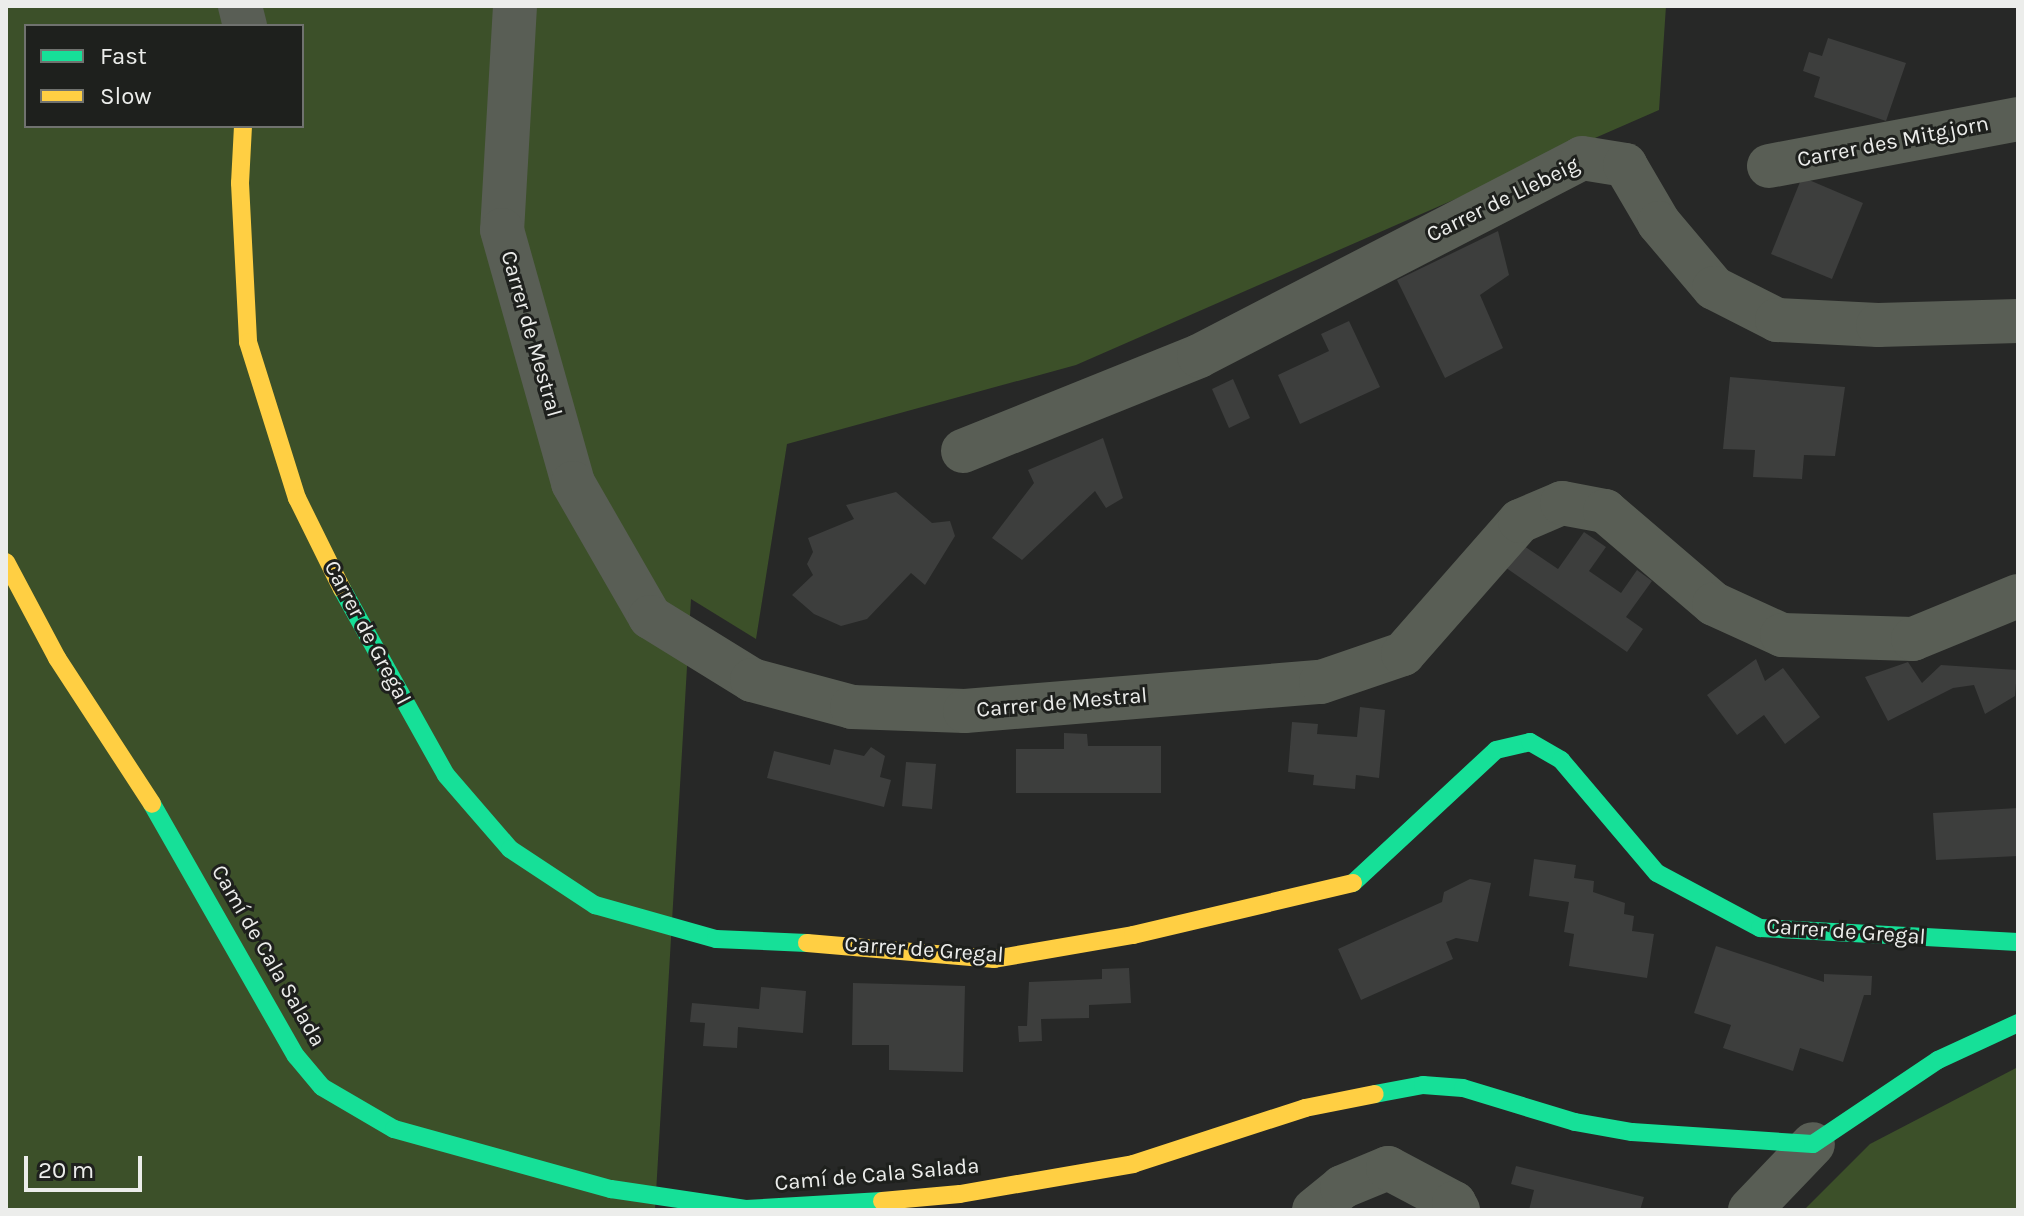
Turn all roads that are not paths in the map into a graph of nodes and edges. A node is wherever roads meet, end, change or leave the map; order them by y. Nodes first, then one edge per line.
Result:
1 (515, 6) edge
2 (2018, 119) edge
3 (243, 128) edge
4 (1769, 166) dead end
5 (2018, 321) edge
6 (963, 451) dead end
7 (6, 562) edge
8 (2018, 596) edge
9 (2018, 942) edge
10 (2018, 1023) edge
11 (1813, 1144) junction
12 (1314, 1210) edge
13 (1458, 1210) edge
14 (1750, 1210) edge

1 - 8 street, Carrer de Mestral
2 - 4 street, Carrer des Mitgjorn
3 - 9 street, Carrer de Gregal
5 - 6 street, Carrer de Llebeig
7 - 11 street, Camí de Cala Salada
10 - 11 street
11 - 14 street
12 - 13 street

